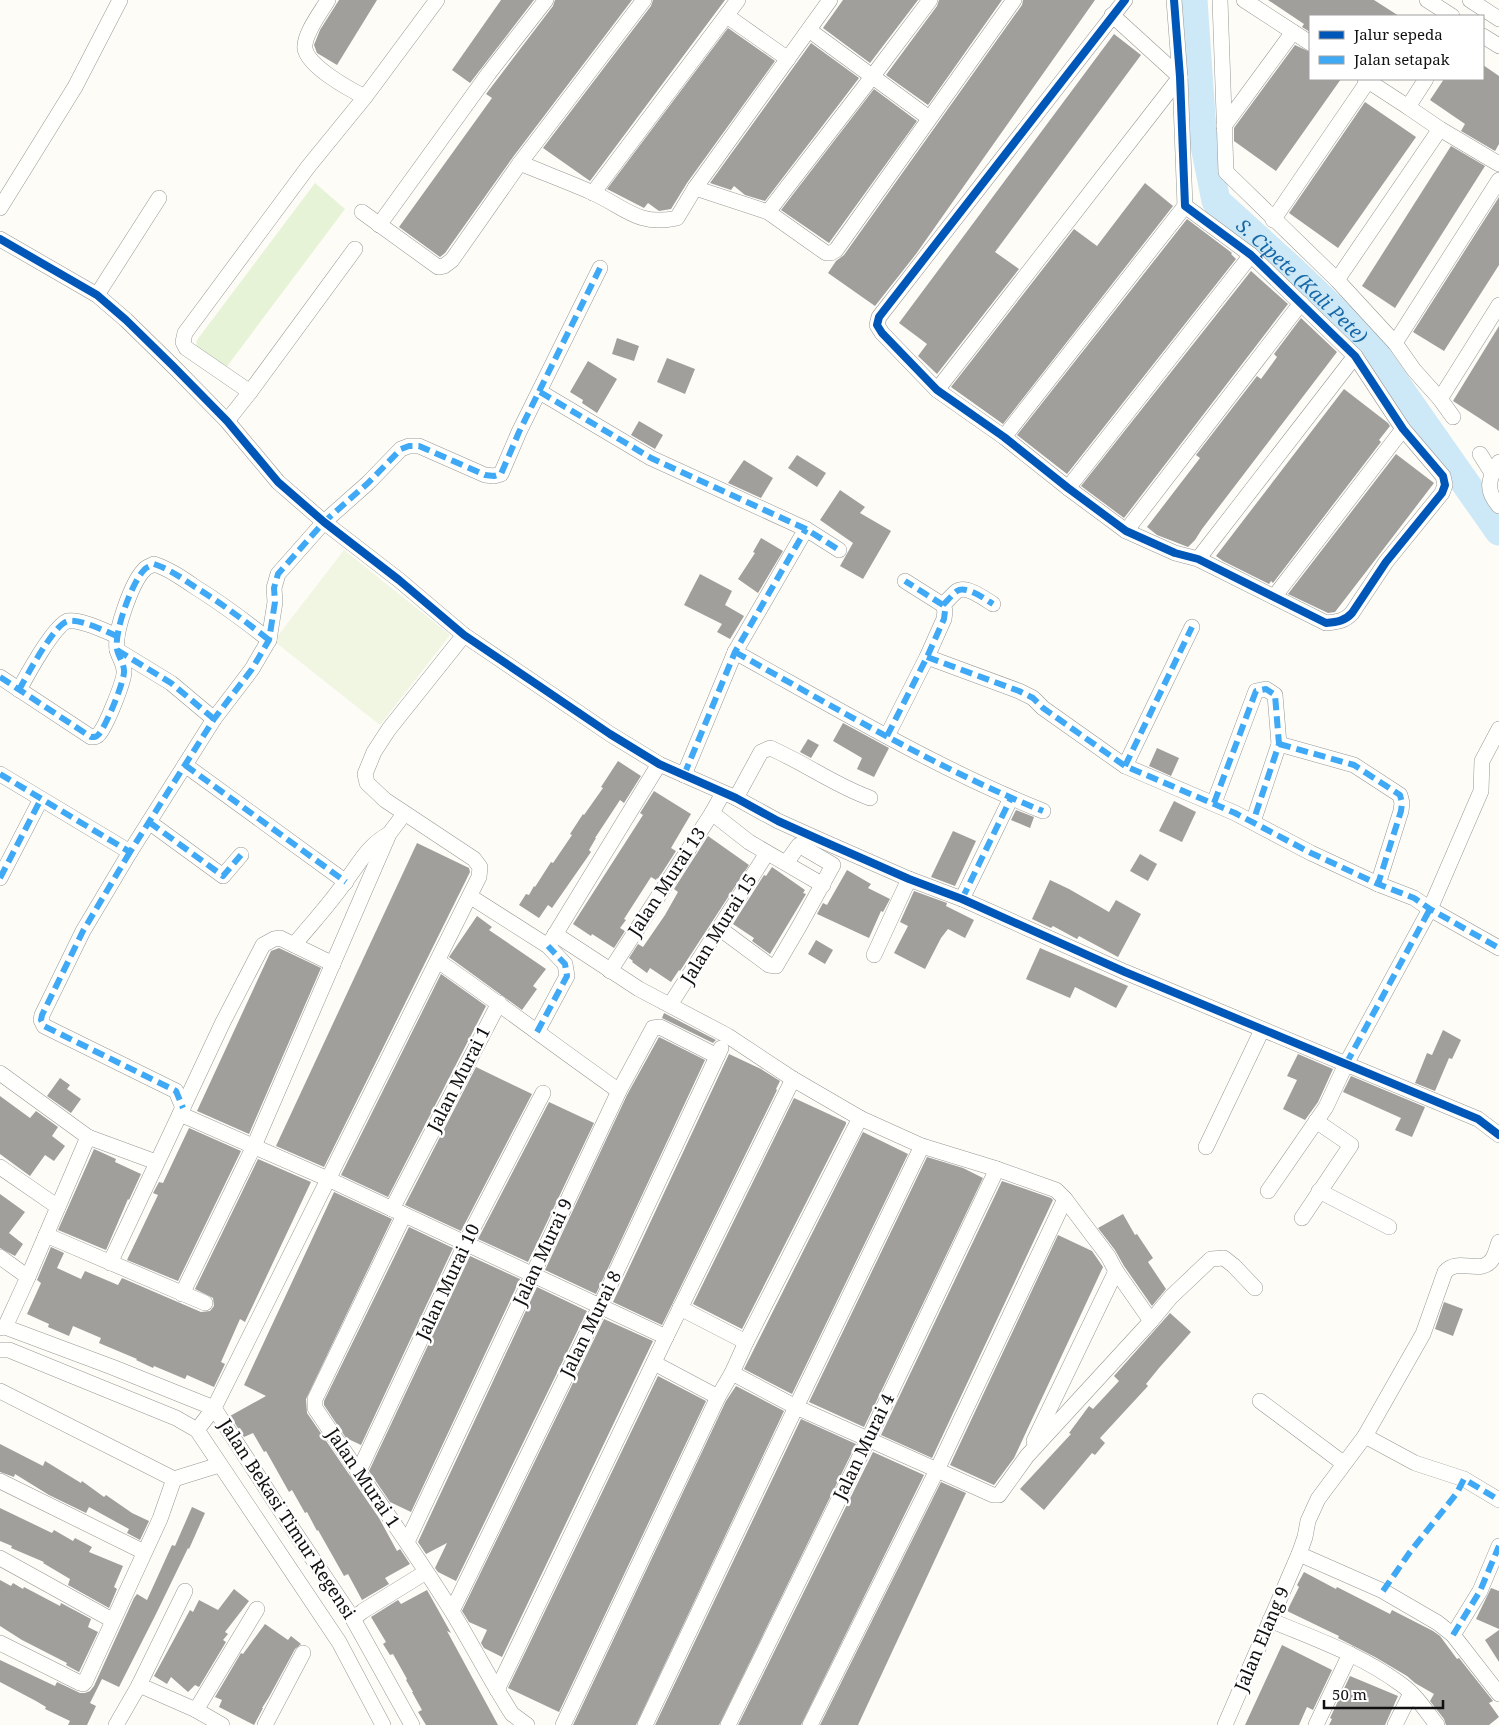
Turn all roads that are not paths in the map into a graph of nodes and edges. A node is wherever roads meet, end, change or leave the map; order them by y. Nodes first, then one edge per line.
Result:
1 (120, 0) edge
2 (328, 0) edge
3 (437, 0) edge
4 (546, 0) edge
5 (644, 0) edge
6 (738, 0) edge
7 (830, 0) edge
8 (930, 0) edge
9 (1014, 0) edge
10 (1125, 0) edge
11 (1174, 0) edge
12 (1220, 0) edge
13 (1244, 0) edge
14 (1427, 0) edge
15 (1472, 1) edge
16 (1112, 15) junction
17 (1450, 15) edge
18 (727, 16) junction
19 (1499, 19) edge
20 (809, 30) junction
21 (1293, 32) junction
22 (1484, 37) edge
23 (1309, 42) edge
24 (1499, 46) edge
25 (788, 59) junction
26 (872, 77) junction
27 (1180, 77) junction
28 (1366, 80) edge
29 (1425, 80) edge
30 (364, 97) junction
31 (1408, 107) junction
32 (929, 118) junction
33 (1224, 126) junction
34 (1440, 130) junction
35 (520, 163) junction
36 (1499, 164) edge
37 (1499, 180) edge
38 (695, 188) junction
39 (594, 193) junction
40 (159, 198) dead end
41 (1185, 206) junction
42 (0, 208) edge
43 (362, 212) dead end
44 (768, 212) junction
45 (1273, 220) junction
46 (379, 225) junction
47 (0, 239) edge
48 (355, 249) dead end
49 (1251, 255) junction
50 (600, 268) dead end
51 (1337, 280) junction
52 (96, 295) junction
53 (1301, 302) junction
54 (1499, 305) edge
55 (1395, 343) junction
56 (1355, 356) junction
57 (937, 390) junction
58 (250, 392) junction
59 (540, 392) junction
60 (1440, 399) junction
61 (1453, 417) dead end
62 (226, 421) junction
63 (1403, 429) junction
64 (1004, 437) junction
65 (1480, 454) dead end
66 (1496, 468) edge
67 (1068, 488) junction
68 (1499, 506) edge
69 (324, 522) junction
70 (806, 529) junction
71 (1126, 531) junction
72 (839, 550) dead end
73 (1198, 559) junction
74 (905, 581) dead end
75 (1274, 597) junction
76 (994, 604) dead end
77 (943, 605) junction
78 (1192, 627) dead end
79 (464, 635) junction
80 (269, 640) junction
81 (117, 643) junction
82 (735, 652) junction
83 (927, 657) junction
84 (0, 677) edge
85 (19, 690) junction
86 (214, 719) junction
87 (1499, 729) edge
88 (887, 736) junction
89 (1279, 744) junction
90 (659, 764) junction
91 (185, 765) junction
92 (1125, 766) junction
93 (0, 774) edge
94 (684, 775) junction
95 (729, 796) junction
96 (40, 798) junction
97 (870, 798) dead end
98 (1011, 798) junction
99 (1214, 803) junction
100 (1044, 811) dead end
101 (712, 813) junction
102 (404, 814) junction
103 (149, 822) junction
104 (1253, 822) junction
105 (389, 834) junction
106 (130, 852) junction
107 (767, 853) junction
108 (240, 855) dead end
109 (786, 863) junction
110 (0, 878) edge
111 (909, 879) junction
112 (346, 882) junction
113 (1378, 884) junction
114 (822, 885) junction
115 (471, 897) junction
116 (962, 899) junction
117 (1430, 909) junction
118 (719, 928) junction
119 (552, 941) junction
120 (294, 945) junction
121 (1499, 948) edge
122 (874, 955) dead end
123 (438, 962) junction
124 (333, 964) junction
125 (610, 971) junction
126 (499, 1003) junction
127 (670, 1006) junction
128 (1262, 1030) junction
129 (537, 1032) junction
130 (728, 1036) junction
131 (717, 1056) junction
132 (1346, 1064) junction
133 (0, 1073) edge
134 (793, 1079) junction
135 (619, 1091) junction
136 (543, 1093) dead end
137 (181, 1111) junction
138 (860, 1118) junction
139 (1316, 1121) junction
140 (1499, 1135) edge
141 (88, 1137) junction
142 (254, 1146) junction
143 (922, 1146) junction
144 (1206, 1147) dead end
145 (156, 1162) junction
146 (0, 1167) edge
147 (998, 1169) junction
148 (328, 1179) junction
149 (1268, 1191) dead end
150 (1319, 1191) junction
151 (1065, 1199) junction
152 (58, 1206) junction
153 (398, 1212) junction
154 (1302, 1218) dead end
155 (1389, 1227) dead end
156 (46, 1235) junction
157 (1499, 1242) edge
158 (466, 1244) junction
159 (0, 1257) edge
160 (110, 1263) junction
161 (1116, 1271) junction
162 (531, 1275) junction
163 (28, 1277) junction
164 (1255, 1288) dead end
165 (182, 1294) junction
166 (205, 1303) dead end
167 (599, 1306) junction
168 (680, 1308) junction
169 (1151, 1321) junction
170 (2, 1327) edge
171 (666, 1338) junction
172 (746, 1342) junction
173 (0, 1350) edge
174 (654, 1363) junction
175 (732, 1373) junction
176 (0, 1391) edge
177 (718, 1397) junction
178 (1260, 1401) dead end
179 (796, 1407) junction
180 (214, 1408) junction
181 (197, 1430) junction
182 (1365, 1436) junction
183 (870, 1438) junction
184 (1027, 1456) junction
185 (1343, 1463) junction
186 (219, 1465) junction
187 (937, 1470) junction
188 (358, 1473) junction
189 (174, 1479) junction
190 (0, 1481) edge
191 (1499, 1500) edge
192 (407, 1542) junction
193 (1499, 1546) edge
194 (144, 1552) junction
195 (1299, 1554) junction
196 (0, 1558) edge
197 (426, 1572) junction
198 (185, 1591) dead end
199 (257, 1609) dead end
200 (452, 1611) junction
201 (353, 1619) junction
202 (112, 1620) junction
203 (1270, 1620) junction
204 (1453, 1635) junction
205 (0, 1643) edge
206 (304, 1653) dead end
207 (1350, 1654) junction
208 (139, 1685) junction
209 (497, 1690) junction
210 (1411, 1693) junction
211 (1499, 1694) edge
212 (196, 1710) junction
213 (116, 1725) edge
214 (222, 1725) edge
215 (266, 1725) edge
216 (383, 1725) edge
217 (412, 1725) edge
218 (527, 1725) edge
219 (563, 1725) edge
220 (646, 1725) edge
221 (728, 1725) edge
222 (810, 1725) edge
223 (1226, 1725) edge
224 (1316, 1725) edge
225 (1395, 1725) edge
226 (1437, 1725) edge

1 - 42 street
2 - 30 street
3 - 30 street
4 - 46 street
5 - 35 street
6 - 18 street
7 - 20 street
8 - 26 street
9 - 32 street
10 - 16 street
11 - 27 street
12 - 33 street
13 - 21 street
14 - 17 street
15 - 19 street
16 - 27 street
16 - 57 street
18 - 25 street
18 - 39 street
20 - 25 street
20 - 26 street
21 - 23 street
21 - 33 street
22 - 24 street
25 - 38 street
26 - 32 street
26 - 44 street
27 - 41 street
27 - 57 street
28 - 31 street
28 - 45 street
29 - 31 street
30 - 58 street
31 - 34 street
32 - 44 street
33 - 45 street
34 - 36 street
34 - 51 street
35 - 39 street
35 - 46 street
37 - 55 street
38 - 39 street
38 - 44 street
40 - 52 street
41 - 49 street
41 - 64 street
43 - 46 street
45 - 51 street
47 - 52 street
48 - 58 street
49 - 53 street
49 - 67 street
50 - 59 street
51 - 55 street
52 - 62 street
53 - 56 street
53 - 71 street
54 - 60 street
55 - 60 street
56 - 63 street
56 - 73 street
57 - 64 street
58 - 62 street
59 - 69 street
59 - 70 street
60 - 61 street
62 - 69 street
63 - 75 street
63 - 75 street
64 - 67 street
65 - 66 street
66 - 68 street
67 - 71 street
69 - 79 street
69 - 80 street
70 - 72 street
70 - 82 street
71 - 73 street
73 - 75 street
74 - 77 street
76 - 77 street
77 - 83 street
78 - 92 street
79 - 90 street
79 - 102 street
80 - 81 street
80 - 86 street
81 - 85 street
81 - 85 street
81 - 86 street
82 - 88 street
82 - 94 street
83 - 88 street
83 - 92 street
84 - 85 street
86 - 91 street
87 - 117 street
88 - 98 street
89 - 99 street
89 - 104 street
89 - 113 street
90 - 94 street
90 - 119 street
91 - 103 street
91 - 112 street
92 - 99 street
93 - 96 street
94 - 95 street
95 - 97 street, Jalan Murai 13
95 - 101 street, Jalan Murai 13
95 - 111 street
96 - 106 street
96 - 110 street
98 - 100 street
98 - 116 street
99 - 104 street
101 - 107 street
101 - 125 street, Jalan Murai 13
102 - 105 street
102 - 115 street
103 - 106 street
103 - 108 street
104 - 113 street
105 - 112 street
105 - 124 street
106 - 137 street
107 - 109 street
107 - 118 street, Jalan Murai 15
109 - 114 street
109 - 114 street
111 - 116 street
111 - 122 street
112 - 120 street
113 - 117 street
114 - 118 street
115 - 119 street
115 - 123 street
116 - 128 street
117 - 121 street
117 - 132 street
118 - 127 street, Jalan Murai 15
119 - 125 street
119 - 129 street
120 - 124 street
120 - 137 street
123 - 126 street
123 - 148 street
124 - 142 street
125 - 127 street
126 - 129 street
126 - 153 street, Jalan Murai 1
127 - 130 street
128 - 132 street
128 - 144 street
129 - 135 street
130 - 131 street, Jalan Murai 8
130 - 134 street
131 - 135 street, Jalan Murai 9
131 - 167 street, Jalan Murai 8
132 - 139 street
132 - 140 street
133 - 141 street
134 - 138 street
134 - 168 street
135 - 162 street, Jalan Murai 9
136 - 158 street, Jalan Murai 10
137 - 142 street
137 - 145 street
138 - 143 street
138 - 172 street
139 - 149 street
139 - 150 street
141 - 145 street
141 - 152 street
142 - 148 street
142 - 165 street
143 - 147 street
143 - 179 street
145 - 160 street
146 - 152 street
147 - 151 street
147 - 183 street, Jalan Murai 4
148 - 153 street
148 - 180 street
150 - 154 street
150 - 155 street
151 - 161 street
151 - 187 street
152 - 156 street
153 - 158 street
153 - 188 street, Jalan Murai 1
156 - 160 street
156 - 163 street
157 - 182 street, Jalan Elang 9
158 - 162 street
158 - 188 street, Jalan Murai 10
159 - 163 street
160 - 165 street
161 - 169 street
161 - 184 street
162 - 167 street
162 - 192 street, Jalan Murai 9
163 - 170 street
164 - 169 street
165 - 166 street
167 - 171 street
167 - 200 street, Jalan Murai 8
168 - 171 street
168 - 172 street
169 - 184 street
170 - 180 street, Jalan Bekasi Timur Regensi
171 - 174 street
172 - 175 street
173 - 181 street, Jalan Bekasi Timur Regensi
174 - 177 street
174 - 209 street
175 - 177 street
175 - 179 street
176 - 189 street
177 - 219 street
178 - 185 street
179 - 183 street
179 - 220 street
180 - 181 street
180 - 201 street, Jalan Bekasi Timur Regensi
181 - 186 street, Jalan Bekasi Timur Regensi
182 - 185 street, Jalan Elang 9
182 - 191 street
183 - 187 street
183 - 221 street, Jalan Murai 4
184 - 187 street
185 - 195 street, Jalan Elang 9
186 - 189 street
186 - 216 street, Jalan Bekasi Timur Regensi
187 - 222 street
188 - 192 street, Jalan Murai 1
189 - 194 street
190 - 194 street
192 - 197 street, Jalan Murai 1
193 - 204 street
194 - 202 street
195 - 203 street, Jalan Elang 9
195 - 204 street
196 - 202 street
197 - 200 street, Jalan Murai 1
197 - 201 street
198 - 208 street
199 - 212 street
200 - 209 street, Jalan Murai 1
201 - 217 street, Jalan Bekasi Timur Regensi
202 - 205 street
203 - 207 street
203 - 223 street, Jalan Elang 9
204 - 211 street
206 - 215 street
207 - 210 street
207 - 224 street
208 - 212 street
208 - 213 street
209 - 218 street, Jalan Murai 1
210 - 225 street
210 - 226 street
212 - 214 street

